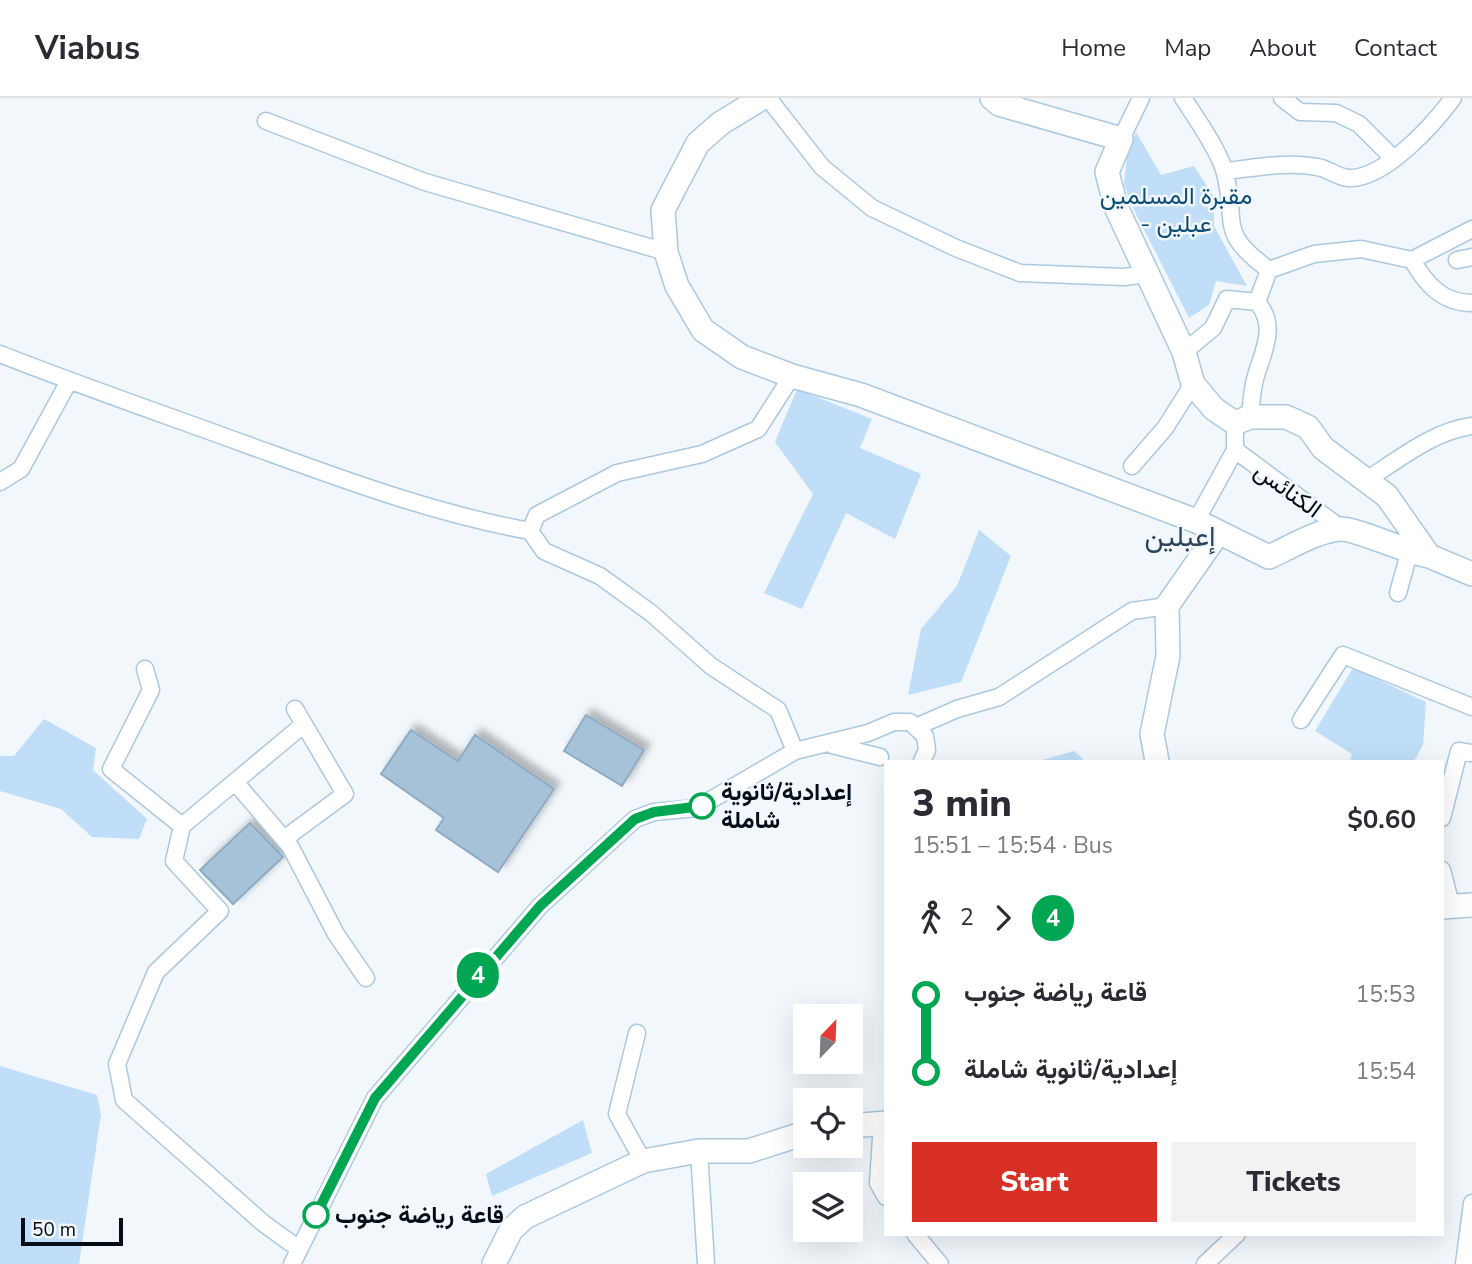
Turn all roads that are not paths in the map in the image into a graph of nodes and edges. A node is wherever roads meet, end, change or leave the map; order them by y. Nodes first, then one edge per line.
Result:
1 (762, 98) edge
2 (768, 98) edge
3 (992, 98) edge
4 (1141, 98) edge
5 (1182, 98) edge
6 (1282, 98) edge
7 (1453, 98) edge
8 (266, 121) dead end
9 (1121, 139) junction
10 (1393, 158) junction
11 (1225, 172) junction
12 (1472, 229) edge
13 (666, 252) junction
14 (1412, 260) junction
15 (1269, 270) junction
16 (1148, 274) junction
17 (1257, 302) junction
18 (1472, 303) edge
19 (1184, 352) junction
20 (0, 354) edge
21 (792, 376) junction
22 (69, 381) junction
23 (1194, 384) junction
24 (1242, 420) junction
25 (1472, 426) edge
26 (1235, 450) junction
27 (1132, 466) dead end
28 (1365, 481) junction
29 (0, 482) edge
30 (1196, 521) junction
31 (1342, 529) junction
32 (530, 531) junction
33 (1218, 534) junction
34 (1419, 554) junction
35 (1472, 574) edge
36 (1398, 593) dead end
37 (1167, 606) junction
38 (145, 669) dead end
39 (1472, 707) edge
40 (295, 709) dead end
41 (1301, 720) dead end
42 (303, 725) junction
43 (888, 725) junction
44 (918, 726) junction
45 (826, 744) junction
46 (795, 751) junction
47 (1472, 753) edge
48 (883, 760) edge
49 (926, 760) edge
50 (1157, 760) edge
51 (235, 782) junction
52 (1444, 810) edge
53 (182, 826) junction
54 (284, 839) junction
55 (1444, 876) edge
56 (1455, 906) edge
57 (366, 978) dead end
58 (637, 1032) dead end
59 (884, 1124) edge
60 (863, 1125) edge
61 (793, 1137) edge
62 (699, 1151) junction
63 (643, 1161) junction
64 (884, 1194) edge
65 (1472, 1203) edge
66 (917, 1236) edge
67 (1235, 1236) edge
68 (295, 1256) edge
69 (494, 1264) edge
70 (706, 1264) edge
71 (940, 1264) edge
72 (1205, 1264) edge
73 (1464, 1264) edge

1 - 13 street
2 - 16 street
3 - 9 street
4 - 9 street
5 - 11 street
6 - 10 street
7 - 10 street
8 - 13 street
9 - 16 street
10 - 11 street
11 - 15 street
12 - 14 street
13 - 21 street
14 - 15 street
14 - 18 street
15 - 17 street
16 - 19 street
17 - 19 street
17 - 24 street, الكنائس
19 - 23 street
20 - 22 street
21 - 30 street
21 - 32 street
22 - 29 street
22 - 32 street
23 - 24 street
23 - 27 street
24 - 26 street, الكنائس
24 - 28 street
25 - 28 street
26 - 30 street, الكنائس
26 - 31 street, الكنائس
28 - 34 street
30 - 33 street
31 - 33 street
31 - 34 street
32 - 46 street
33 - 37 street
34 - 35 street
34 - 36 street
37 - 44 street
37 - 50 street
38 - 53 street
39 - 41 street
40 - 42 street
42 - 51 street
42 - 54 street
43 - 44 street
43 - 45 street
43 - 48 street
44 - 49 street
45 - 46 street
45 - 48 street
46 - 68 street
47 - 52 street
51 - 53 street
51 - 54 street
53 - 68 street
54 - 57 street
55 - 56 street
58 - 63 street
59 - 60 street
59 - 64 street
61 - 62 street
62 - 63 street
62 - 70 street
63 - 69 street
65 - 73 street
66 - 71 street
67 - 72 street

